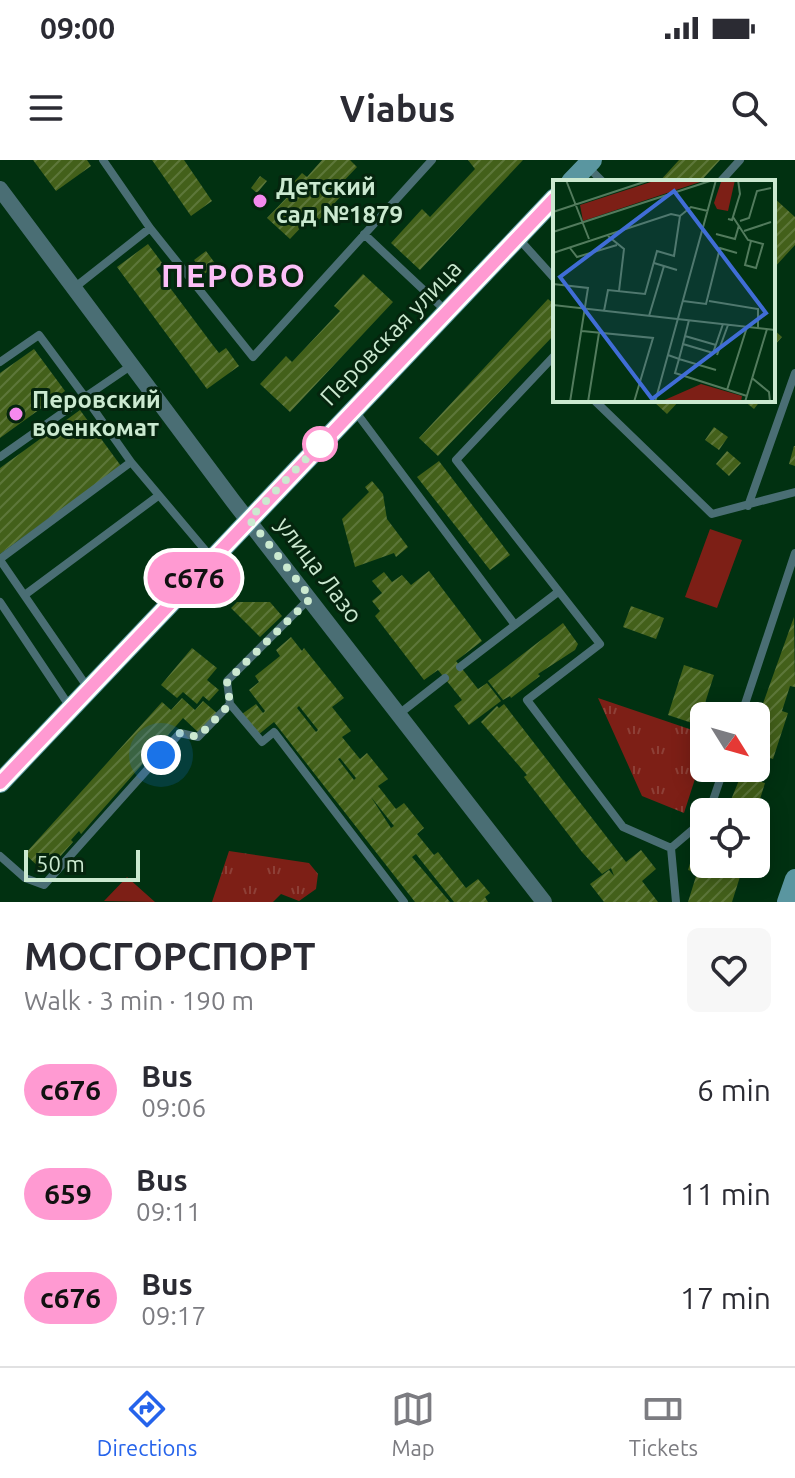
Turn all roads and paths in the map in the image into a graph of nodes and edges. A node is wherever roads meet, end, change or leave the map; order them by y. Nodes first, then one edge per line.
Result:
1 (103, 160) edge
2 (432, 160) edge
3 (740, 160) edge
4 (586, 162) edge
5 (572, 180) edge
6 (601, 180) edge
7 (722, 180) edge
8 (0, 189) edge
9 (553, 200) edge
10 (150, 228) junction
11 (364, 234) junction
12 (518, 237) junction
13 (553, 277) edge
14 (74, 288) junction
15 (447, 312) junction
16 (553, 360) edge
17 (0, 362) edge
18 (132, 365) junction
19 (795, 373) edge
20 (85, 397) junction
21 (596, 402) edge
22 (354, 409) junction
23 (0, 457) edge
24 (131, 462) junction
25 (795, 492) edge
26 (158, 496) junction
27 (748, 506) junction
28 (249, 519) junction
29 (795, 553) edge
30 (212, 558) junction
31 (0, 559) edge
32 (558, 592) junction
33 (26, 594) junction
34 (311, 598) junction
35 (0, 602) edge
36 (515, 625) junction
37 (460, 667) dead end
38 (445, 678) dead end
39 (88, 689) junction
40 (746, 702) edge
41 (230, 704) junction
42 (71, 708) junction
43 (398, 715) junction
44 (0, 781) edge
45 (690, 832) edge
46 (671, 848) junction
47 (0, 856) edge
48 (795, 879) edge
49 (404, 902) edge
50 (542, 902) edge
51 (676, 902) edge
52 (787, 902) edge

1 - 10 lane
2 - 11 lane
3 - 7 lane
4 - 5 main road
4 - 6 lane
8 - 14 street, улица Лазо
9 - 12 main road, Перовская улица
10 - 11 lane
10 - 14 lane
11 - 15 lane
12 - 13 lane
12 - 15 main road, Перовская улица
14 - 18 street, улица Лазо
15 - 22 main road, Перовская улица
16 - 32 lane
17 - 20 lane
18 - 20 lane
18 - 28 street, улица Лазо
19 - 27 lane
20 - 23 lane
20 - 24 lane
21 - 27 lane
22 - 28 main road, Перовская улица
22 - 36 lane
24 - 26 lane
24 - 31 lane
25 - 27 lane
26 - 30 lane
26 - 33 lane
28 - 30 main road, Перовская улица
28 - 34 street, улица Лазо
29 - 40 lane
30 - 39 main road, Перовская улица
31 - 33 lane
32 - 36 lane
32 - 46 lane
33 - 39 lane
34 - 41 lane
34 - 43 street, улица Лазо
35 - 42 lane
36 - 37 lane
38 - 43 lane
39 - 42 main road, Перовская улица
41 - 47 lane
41 - 49 lane
42 - 44 main road, Перовская улица
43 - 50 street, улица Лазо
45 - 46 lane
46 - 51 lane
48 - 52 main road

